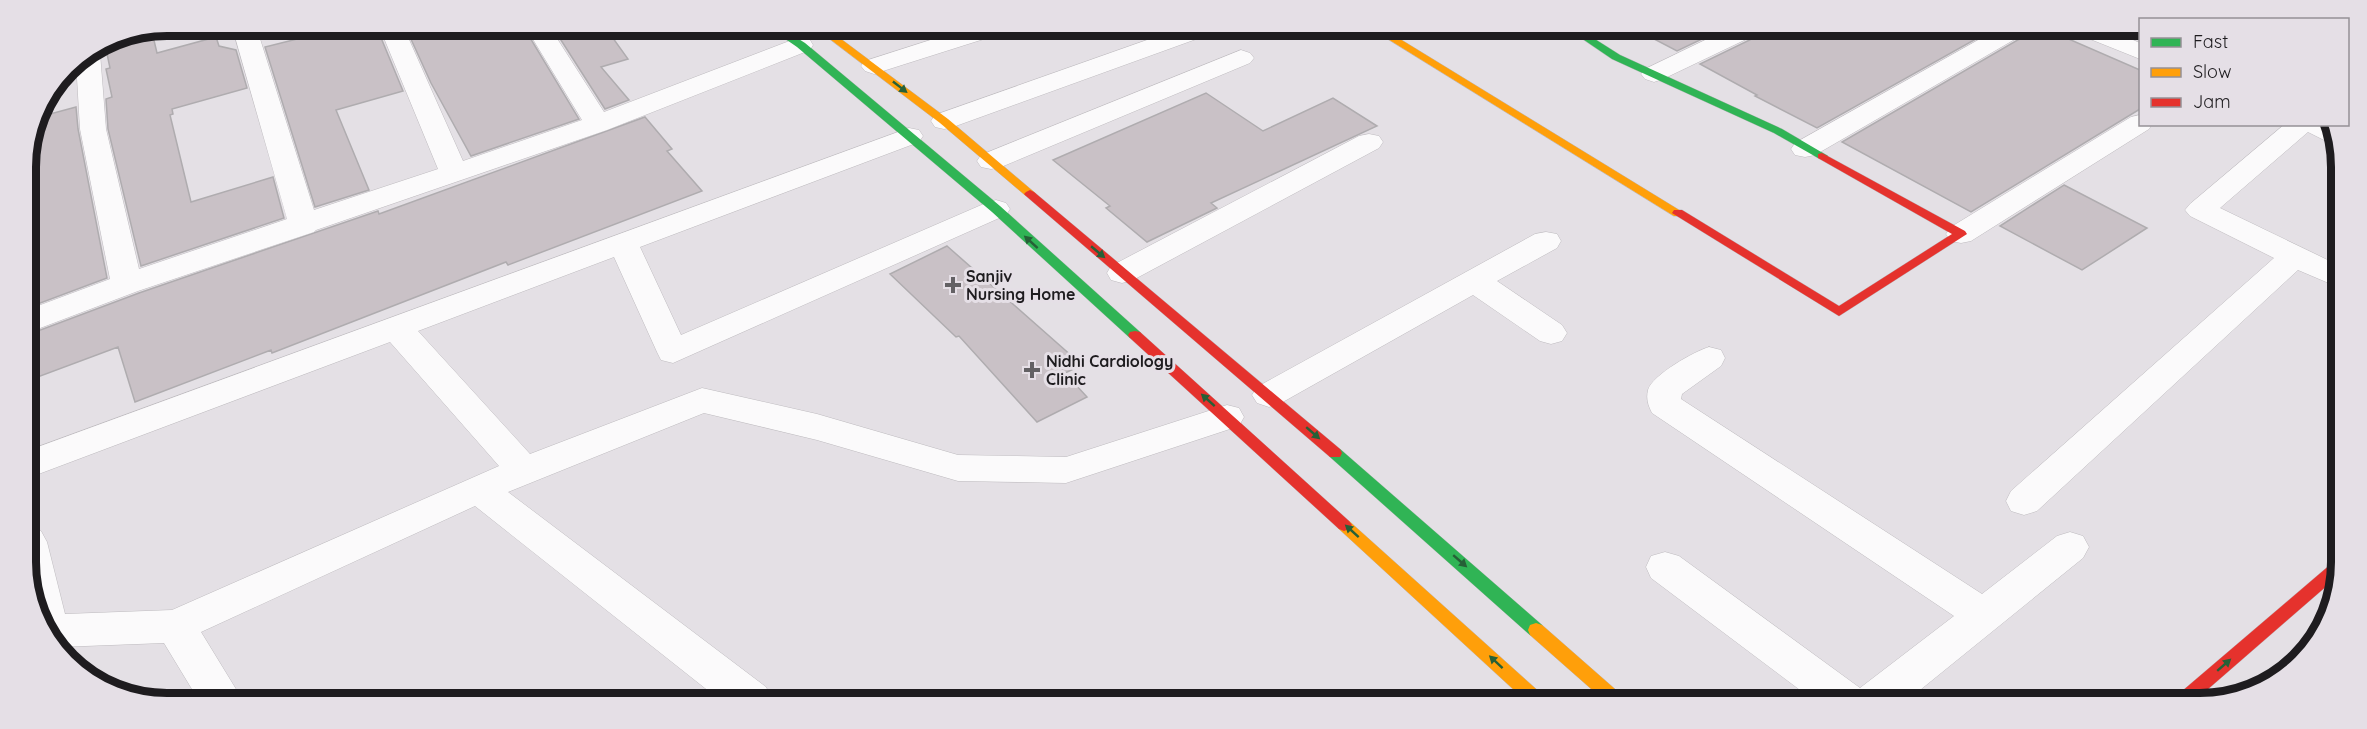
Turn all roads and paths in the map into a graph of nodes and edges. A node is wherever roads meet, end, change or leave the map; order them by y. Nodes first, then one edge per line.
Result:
1 (247, 36) edge
2 (395, 36) edge
3 (543, 36) edge
4 (810, 36) edge
5 (945, 36) edge
6 (1182, 36) edge
7 (1388, 36) edge
8 (1584, 36) edge
9 (1733, 36) edge
10 (2002, 36) edge
11 (2104, 36) edge
12 (2139, 52) edge
13 (1241, 58) dead end
14 (88, 62) edge
15 (874, 66) junction
16 (1654, 74) junction
17 (944, 121) junction
18 (598, 124) junction
19 (2139, 124) edge
20 (2300, 126) edge
21 (909, 136) junction
22 (1369, 142) dead end
23 (1805, 148) junction
24 (991, 161) junction
25 (454, 173) junction
26 (996, 209) junction
27 (304, 226) junction
28 (1961, 234) junction
29 (1546, 241) dead end
30 (623, 243) junction
31 (2295, 256) junction
32 (1122, 273) junction
33 (2331, 274) edge
34 (1476, 282) junction
35 (127, 284) junction
36 (36, 319) edge
37 (396, 327) junction
38 (1551, 333) dead end
39 (1709, 358) dead end
40 (1269, 395) junction
41 (1227, 417) junction
42 (36, 462) edge
43 (525, 471) junction
44 (478, 489) junction
45 (2024, 501) dead end
46 (2070, 547) dead end
47 (1665, 567) dead end
48 (2330, 574) edge
49 (38, 584) edge
50 (44, 608) edge
51 (1983, 615) junction
52 (175, 626) junction
53 (56, 630) edge
54 (217, 693) edge
55 (742, 693) edge
56 (1529, 693) edge
57 (1608, 693) edge
58 (1835, 693) edge
59 (1885, 693) edge
60 (2192, 693) edge

1 - 27 street
2 - 25 street
3 - 18 street
4 - 15 street
4 - 18 street
4 - 21 street
5 - 15 street
6 - 17 street
7 - 28 street
8 - 16 street
9 - 16 street
10 - 23 street
11 - 12 street
13 - 24 street
14 - 35 street
15 -> 17 street
16 - 23 street
17 - 24 street
18 - 25 street
19 - 28 street
20 - 31 street
21 - 26 street
21 - 30 street
22 - 32 street
23 - 28 street
24 -> 32 street
25 - 27 street
26 - 30 street
41 -> 26 street
27 - 35 street
29 - 34 street
30 - 37 street
31 - 33 street
31 - 45 street
32 - 40 street
34 - 38 street
34 - 40 street
35 - 36 street
37 - 42 street
37 - 43 street
39 - 51 street
40 -> 57 street
41 - 43 street
56 -> 41 street
43 - 44 street
44 - 52 street
44 - 55 street
46 - 51 street
47 - 58 street
60 -> 48 street
49 - 50 street
51 - 59 street
52 - 53 street
52 - 54 street

